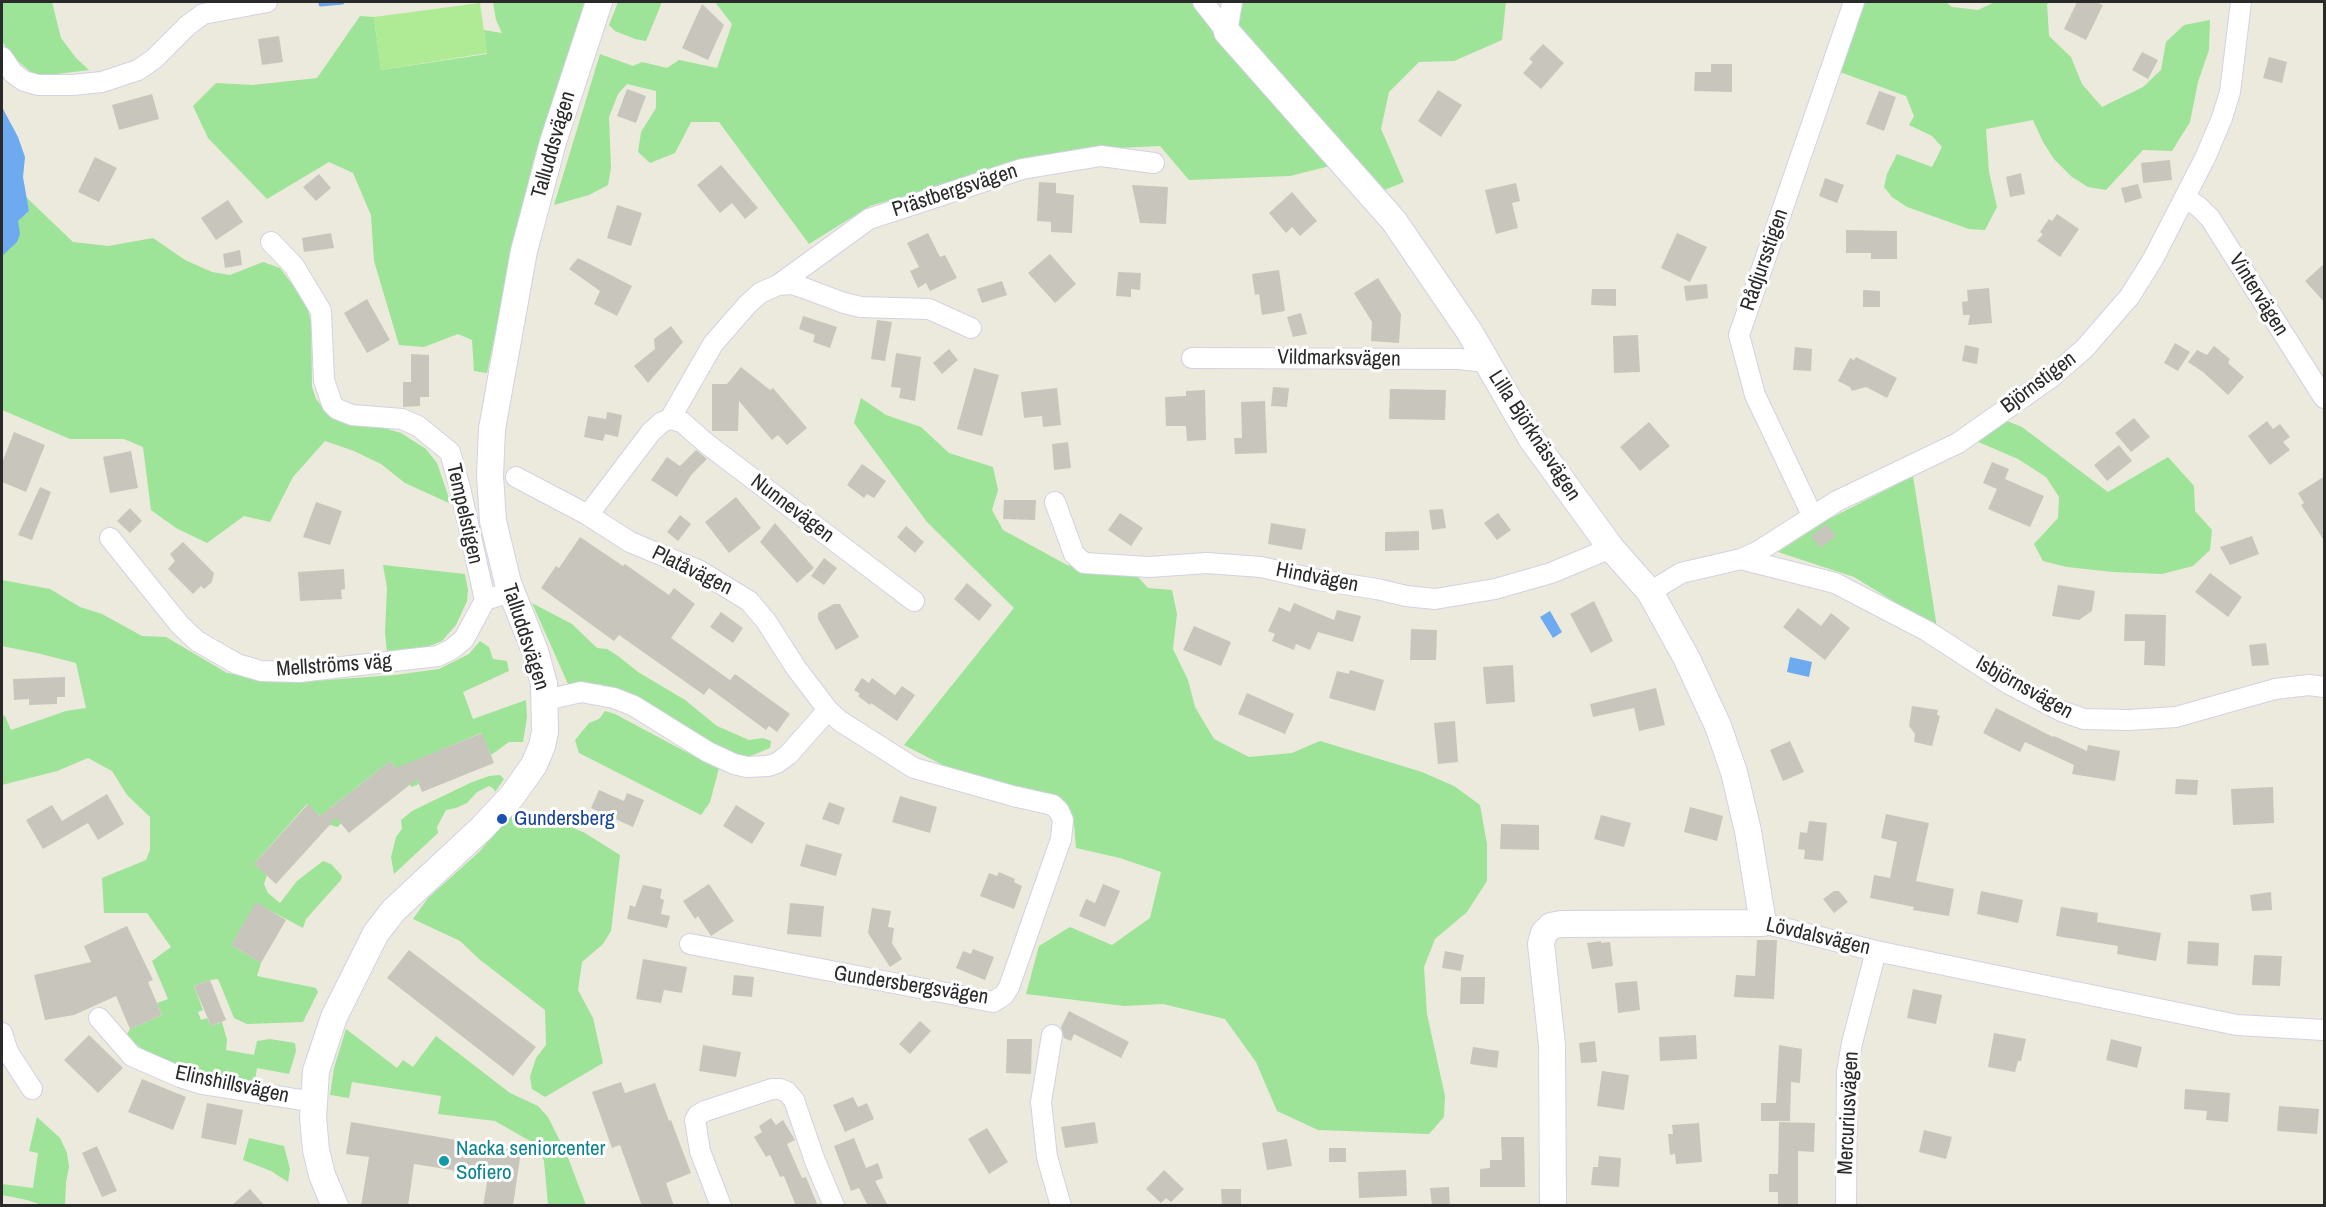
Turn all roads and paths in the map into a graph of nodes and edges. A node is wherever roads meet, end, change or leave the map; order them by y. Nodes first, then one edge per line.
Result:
1 (267, 2) edge
2 (598, 2) edge
3 (1203, 2) edge
4 (1232, 2) edge
5 (1854, 2) edge
6 (2241, 2) edge
7 (1227, 32) junction
8 (2, 57) edge
9 (1154, 163) dead end
10 (2186, 198) junction
11 (271, 242) dead end
12 (778, 285) junction
13 (971, 328) dead end
14 (1192, 358) dead end
15 (1486, 362) junction
16 (2325, 398) edge
17 (670, 419) junction
18 (516, 477) dead end
19 (1055, 502) dead end
20 (588, 515) junction
21 (1812, 515) junction
22 (110, 538) dead end
23 (1611, 548) junction
24 (1742, 559) junction
25 (511, 591) junction
26 (1650, 592) junction
27 (485, 600) junction
28 (914, 601) dead end
29 (2325, 687) edge
30 (546, 700) junction
31 (828, 710) junction
32 (1763, 923) junction
33 (690, 944) dead end
34 (1876, 951) junction
35 (99, 1018) dead end
36 (2325, 1030) edge
37 (2, 1033) edge
38 (1052, 1035) dead end
39 (32, 1089) dead end
40 (314, 1102) junction
41 (335, 1206) edge
42 (721, 1206) edge
43 (834, 1206) edge
44 (1061, 1206) edge
45 (1553, 1206) edge
46 (1846, 1206) edge

1 - 8 street
2 - 25 street, Talluddsvägen
3 - 7 street, Lilla Björknäsvägen
4 - 7 street
5 - 21 street, Rådjursstigen
6 - 10 street, Björnstigen
7 - 15 street, Lilla Björknäsvägen
9 - 12 street, Prästbergsvägen
10 - 16 street, Vintervägen
10 - 21 street, Björnstigen
11 - 27 street, Tempelstigen
12 - 13 street
12 - 17 street, Prästbergsvägen
14 - 15 street, Vildmarksvägen
15 - 23 street, Lilla Björknäsvägen
17 - 20 street, Prästbergsvägen
17 - 28 street, Nunnevägen
18 - 20 street, Platåvägen
19 - 23 street, Hindvägen
20 - 31 street, Platåvägen
21 - 24 street, Björnstigen
22 - 27 street, Mellströms väg
23 - 26 street, Lilla Björknäsvägen
24 - 26 street, Björnstigen
24 - 29 street, Isbjörnsvägen
25 - 27 street
25 - 30 street, Talluddsvägen
26 - 32 street, Lilla Björknäsvägen
30 - 31 street
30 - 40 street, Talluddsvägen
31 - 33 street, Gundersbergsvägen
32 - 34 street, Lövdalsvägen
32 - 45 street, Lövdalsvägen
34 - 36 street, Lövdalsvägen
34 - 46 street, Mercuriusvägen
35 - 40 street, Elinshillsvägen
37 - 39 street
38 - 44 street
40 - 41 street, Talluddsvägen
42 - 43 street

